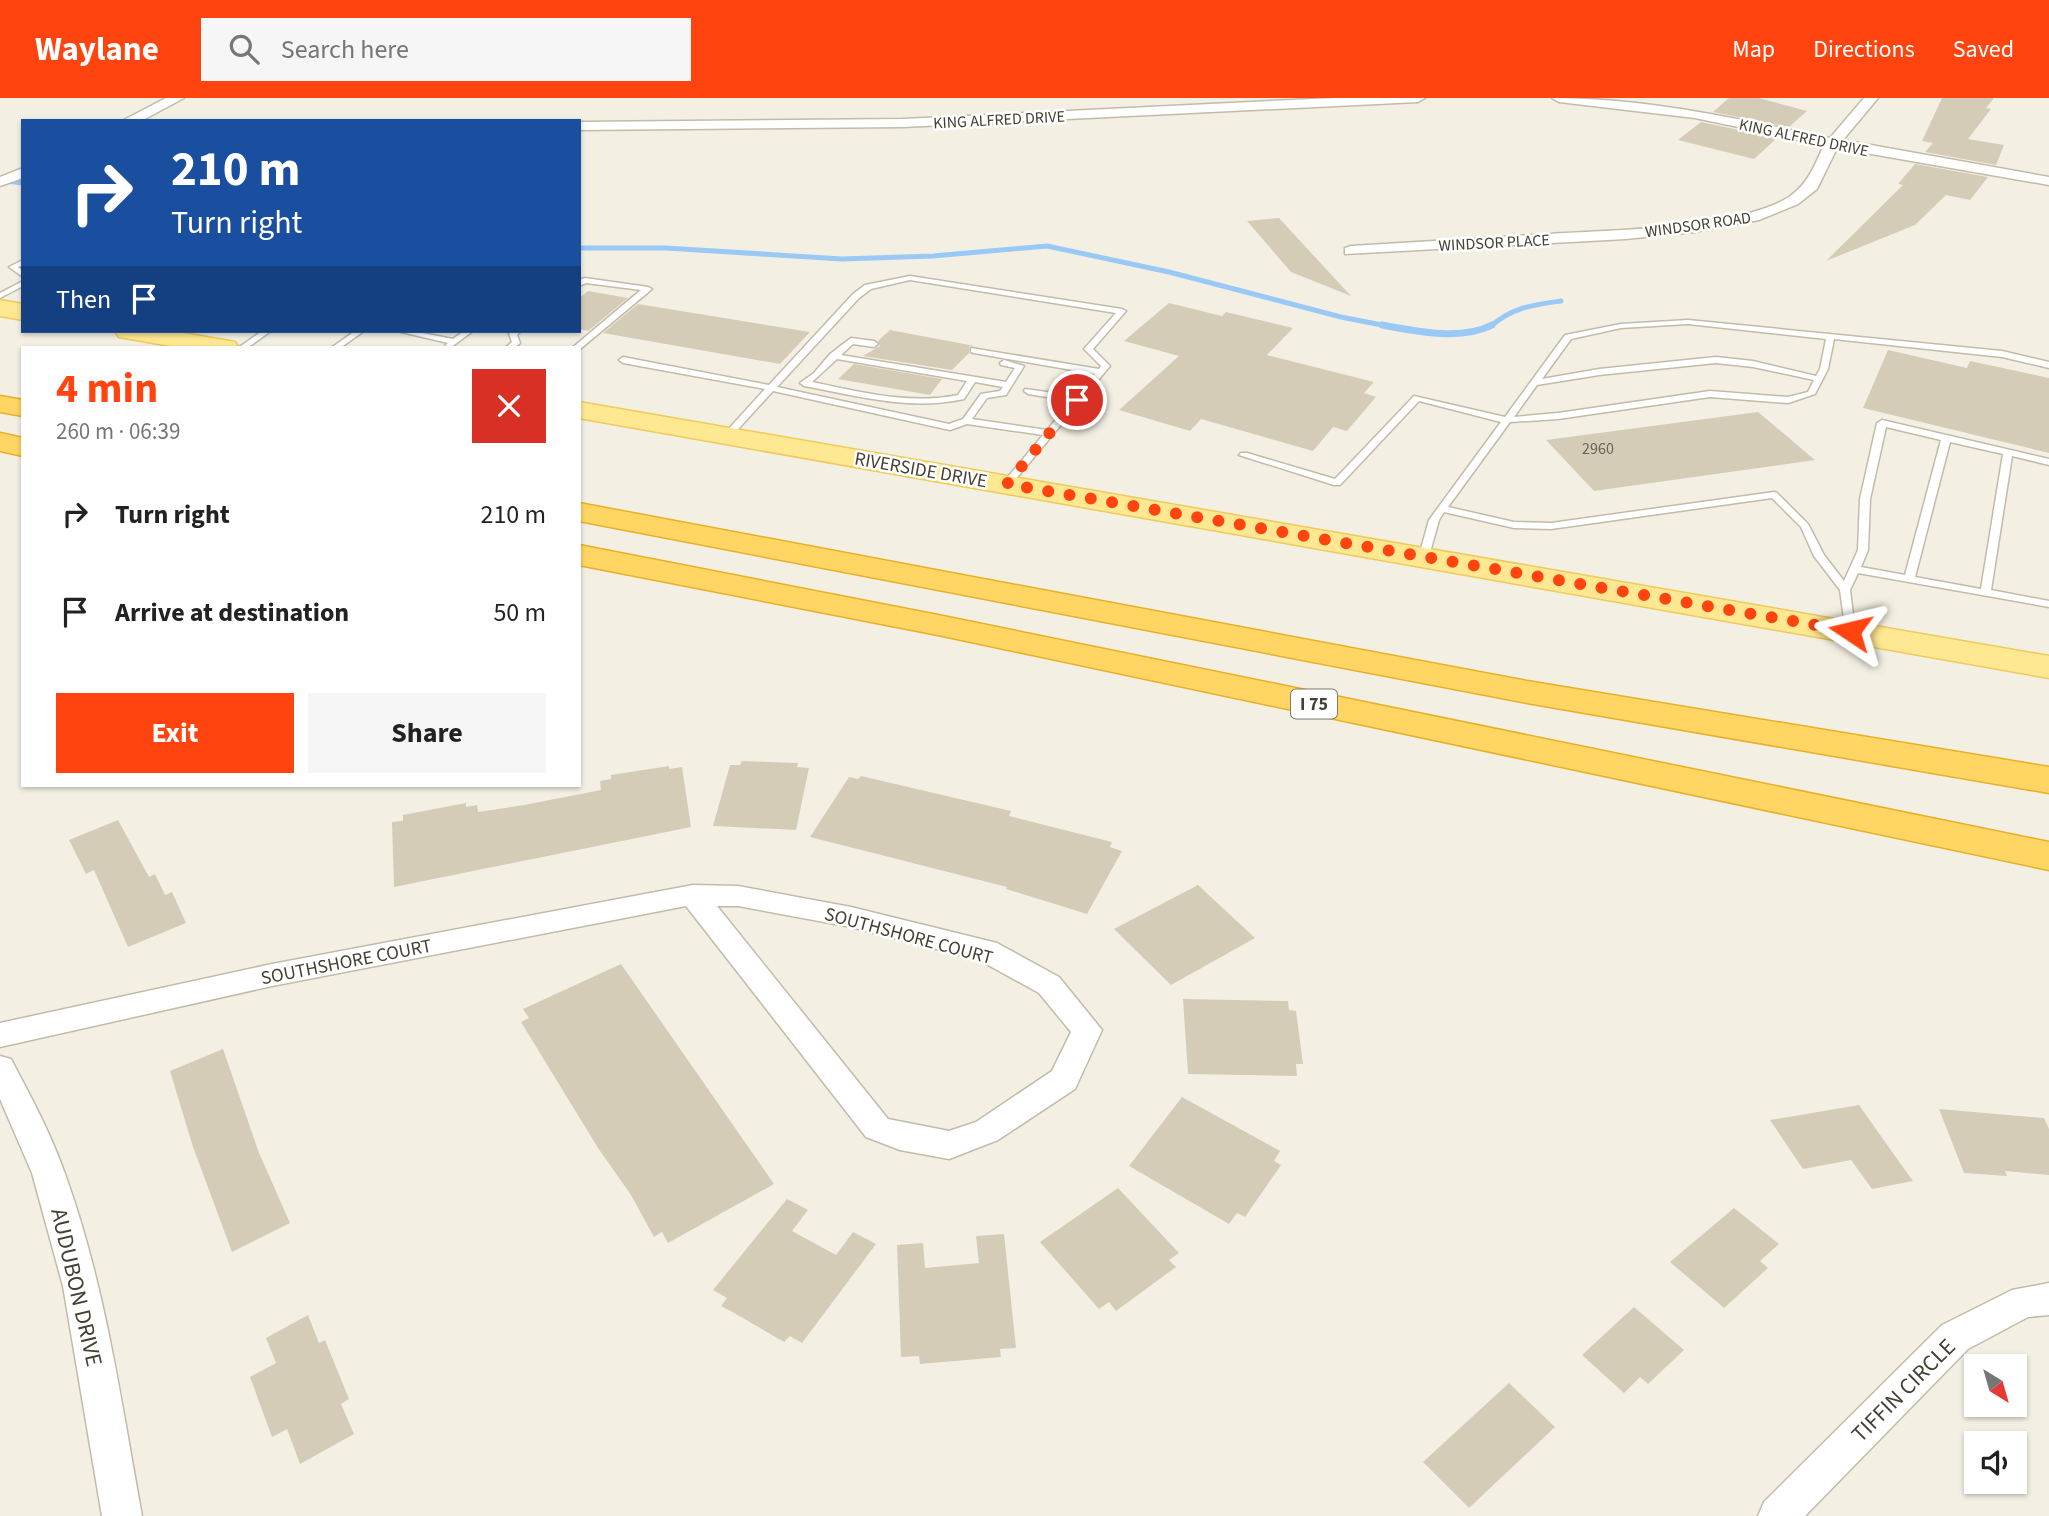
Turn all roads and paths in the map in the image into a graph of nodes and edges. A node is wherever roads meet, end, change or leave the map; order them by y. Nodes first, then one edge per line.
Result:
1 (177, 98) edge
2 (1057, 98) edge
3 (1418, 98) edge
4 (1559, 98) edge
5 (1871, 98) edge
6 (1601, 99) edge
7 (1068, 116) junction
8 (134, 119) edge
9 (581, 126) edge
10 (1832, 144) junction
11 (21, 173) edge
12 (2049, 181) edge
13 (0, 183) edge
14 (1637, 233) joint
15 (1351, 251) dead end
16 (21, 263) edge
17 (21, 273) edge
18 (581, 282) edge
19 (21, 284) edge
20 (0, 296) edge
21 (0, 309) edge
22 (21, 312) edge
23 (140, 333) edge
24 (264, 333) edge
25 (357, 333) edge
26 (411, 333) edge
27 (466, 333) edge
28 (1830, 338) junction
29 (455, 342) junction
30 (874, 344) dead end
31 (214, 346) edge
32 (245, 346) edge
33 (338, 346) edge
34 (449, 346) edge
35 (578, 346) edge
36 (974, 350) dead end
37 (833, 356) junction
38 (623, 360) dead end
39 (989, 360) dead end
40 (2049, 365) edge
41 (1101, 372) junction
42 (1819, 379) junction
43 (971, 381) junction
44 (804, 383) junction
45 (1533, 383) junction
46 (1008, 385) junction
47 (772, 388) junction
48 (1028, 391) dead end
49 (1077, 400) junction
50 (0, 404) edge
51 (21, 408) edge
52 (581, 410) edge
53 (1506, 420) junction
54 (966, 421) junction
55 (1048, 433) junction
56 (727, 436) junction
57 (1946, 438) junction
58 (0, 442) edge
59 (21, 447) edge
60 (2008, 452) junction
61 (1244, 456) dead end
62 (2049, 462) edge
63 (1007, 484) junction
64 (1442, 509) junction
65 (581, 512) edge
66 (581, 555) edge
67 (1424, 556) junction
68 (1855, 569) junction
69 (1909, 579) junction
70 (1845, 590) junction
71 (1985, 593) junction
72 (2049, 604) edge
73 (1850, 631) junction
74 (2049, 667) edge
75 (2049, 780) edge
76 (2049, 856) edge
77 (693, 895) junction
78 (0, 1035) edge
79 (0, 1068) edge
80 (2049, 1299) edge
81 (122, 1516) edge
82 (1778, 1516) edge

1 - 8 street
2 - 7 street
3 - 7 street, KING ALFRED DRIVE
4 - 6 street, KING ALFRED DRIVE
5 - 10 street, WINDSOR ROAD
6 - 10 street, KING ALFRED DRIVE
7 - 9 street, KING ALFRED DRIVE
10 - 12 street, KING ALFRED DRIVE
10 - 14 street, WINDSOR ROAD
11 - 13 street
14 - 15 street, WINDSOR PLACE
16 - 17 lane
18 - 35 lane
19 - 20 lane
21 - 22 main road
23 - 31 main road
24 - 32 lane
25 - 33 lane
26 - 29 lane
27 - 29 lane
28 - 40 lane
28 - 42 lane
28 - 45 lane
29 - 34 lane
30 - 37 lane
36 - 41 lane
37 - 43 lane
37 - 44 lane
38 - 47 lane
39 - 46 lane
41 - 47 lane
41 - 49 lane
42 - 45 lane
42 - 53 lane
43 - 44 lane
43 - 46 lane
44 - 47 lane
45 - 53 lane
46 - 54 lane
47 - 54 lane
47 - 56 lane
48 - 49 lane
49 - 55 lane
50 - 51 highway
52 - 56 main road, RIVERSIDE DRIVE
53 - 61 lane
53 - 64 lane
54 - 55 lane
55 - 63 lane
56 - 63 main road, RIVERSIDE DRIVE
57 - 60 lane
57 - 68 lane
57 - 69 lane
58 - 59 highway
60 - 62 lane
60 - 71 lane
63 - 67 main road, RIVERSIDE DRIVE
64 - 67 lane
64 - 70 lane
65 - 75 highway
66 - 76 highway, I 75
67 - 73 main road, RIVERSIDE DRIVE
68 - 69 lane
68 - 70 lane
69 - 71 lane
70 - 73 lane
71 - 72 lane
73 - 74 main road, RIVERSIDE DRIVE
77 - 77 street, SOUTHSHORE COURT
77 - 78 street, SOUTHSHORE COURT
79 - 81 street, AUDUBON DRIVE
80 - 82 street, TIFFIN CIRCLE

